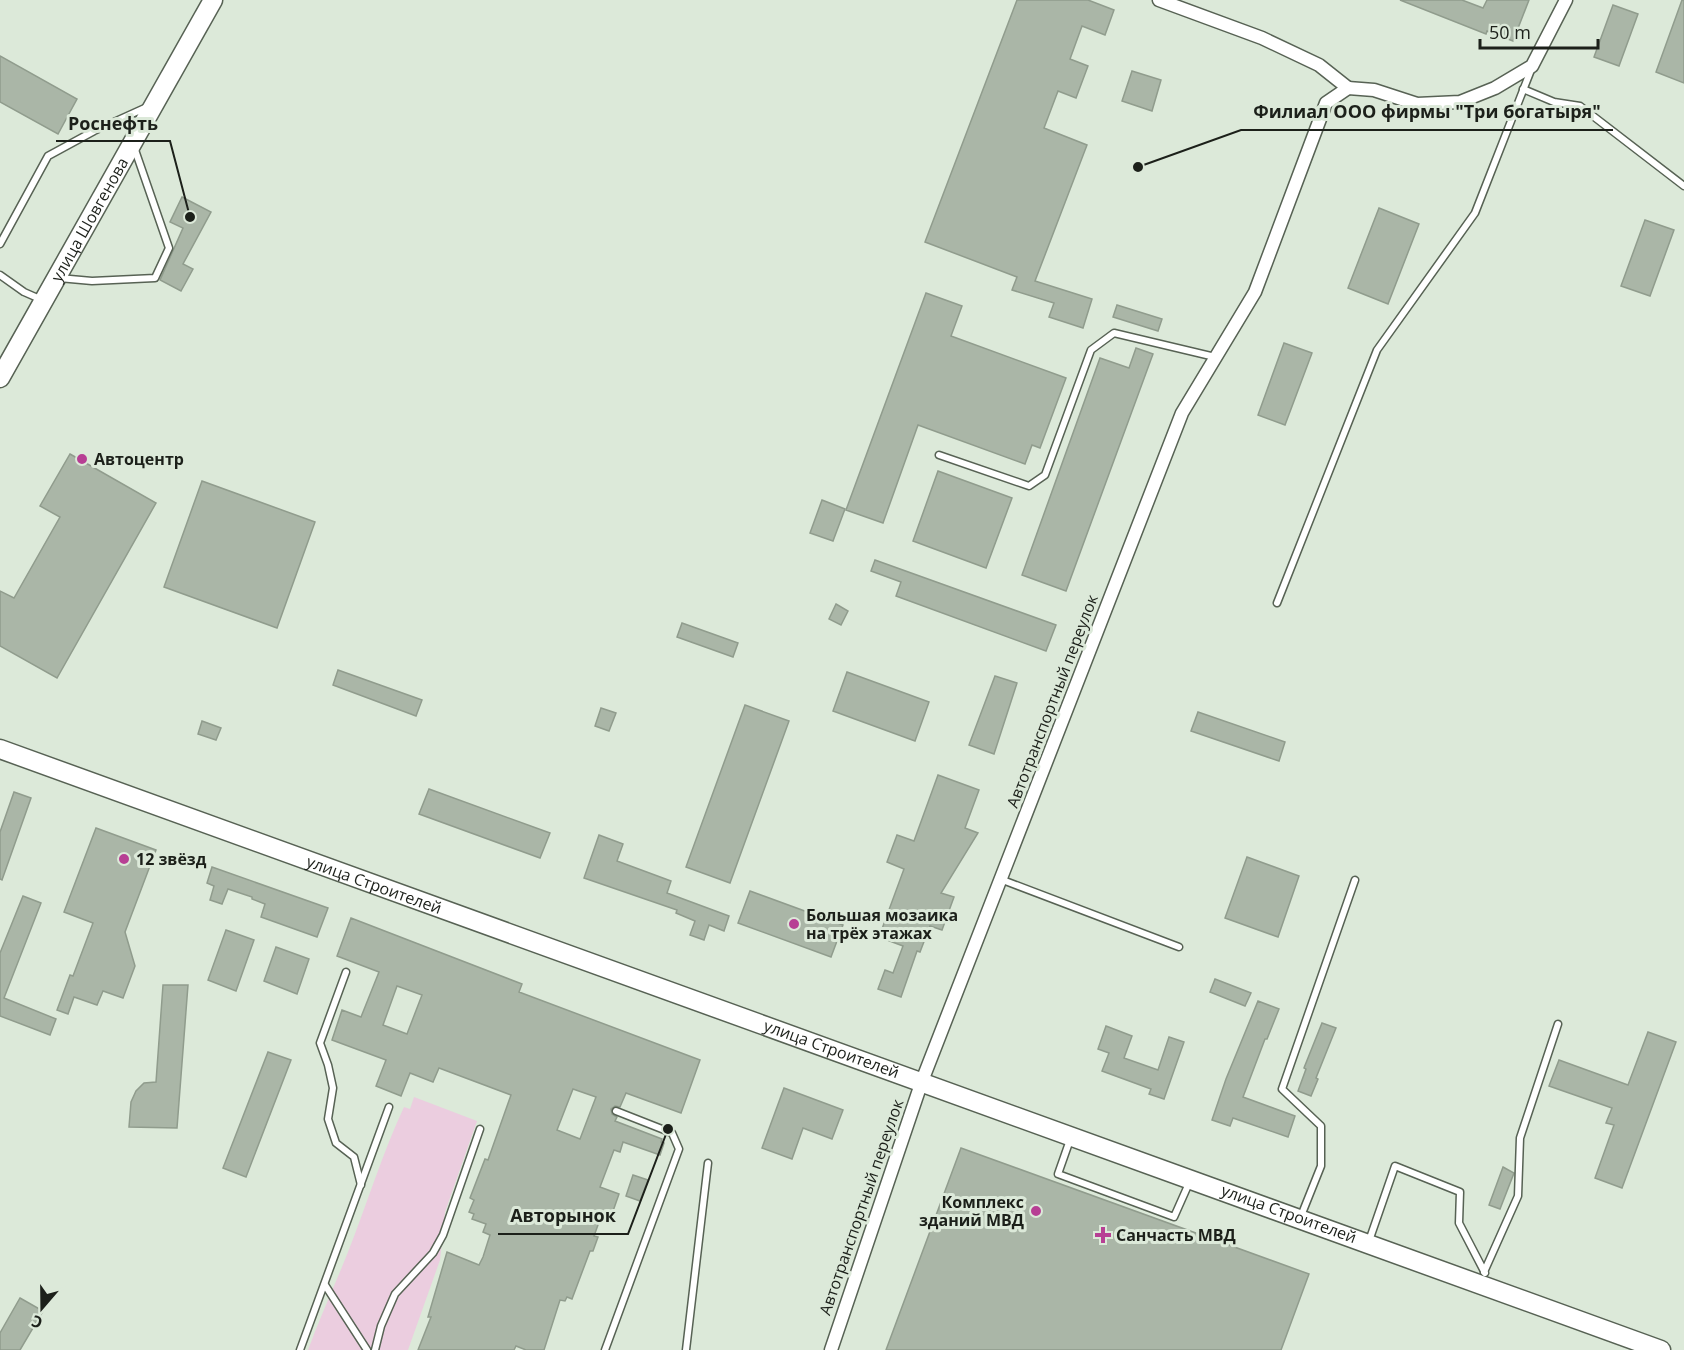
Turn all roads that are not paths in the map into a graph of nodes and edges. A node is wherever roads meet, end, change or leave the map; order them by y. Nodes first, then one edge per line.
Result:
1 (213, 0) edge
2 (1159, 0) edge
3 (1566, 0) edge
4 (1532, 66) junction
5 (1348, 88) junction
6 (1523, 89) junction
7 (153, 104) junction
8 (132, 142) junction
9 (1684, 186) edge
10 (0, 244) edge
11 (0, 275) edge
12 (56, 277) junction
13 (44, 301) junction
14 (1215, 358) junction
15 (0, 378) edge
16 (939, 455) dead end
17 (1277, 603) dead end
18 (0, 749) edge
19 (1000, 879) junction
20 (1355, 880) dead end
21 (1179, 946) dead end
22 (346, 972) dead end
23 (1558, 1024) dead end
24 (922, 1081) junction
25 (389, 1107) dead end
26 (616, 1111) dead end
27 (480, 1129) dead end
28 (1072, 1135) junction
29 (708, 1163) dead end
30 (1192, 1177) junction
31 (361, 1186) junction
32 (1301, 1216) junction
33 (1368, 1241) junction
34 (1488, 1280) junction
35 (325, 1285) junction
36 (300, 1350) edge
37 (367, 1350) edge
38 (375, 1350) edge
39 (604, 1350) edge
40 (686, 1350) edge
41 (831, 1350) edge
42 (1660, 1350) edge

1 - 7 street, улица Шовгенова
2 - 5 street
3 - 4 street
4 - 5 street
4 - 6 lane
5 - 14 street, Автотранспортный переулок
6 - 9 lane
6 - 17 lane
7 - 8 street, улица Шовгенова
7 - 10 lane
8 - 12 street, улица Шовгенова
8 - 12 lane
11 - 13 lane
12 - 13 street, улица Шовгенова
13 - 15 street, улица Шовгенова
14 - 16 lane
14 - 19 street, Автотранспортный переулок
18 - 24 street, улица Строителей
19 - 21 lane
19 - 24 street, Автотранспортный переулок
20 - 32 lane
22 - 31 lane
23 - 34 lane
24 - 28 street, улица Строителей
24 - 41 street, Автотранспортный переулок
25 - 31 lane
26 - 39 lane
27 - 38 lane
28 - 30 street, улица Строителей
28 - 30 lane
29 - 40 lane
30 - 32 street, улица Строителей
31 - 35 lane
32 - 33 street, улица Строителей
33 - 34 street, улица Строителей
33 - 34 lane
34 - 42 street, улица Строителей
35 - 36 lane
35 - 37 lane

